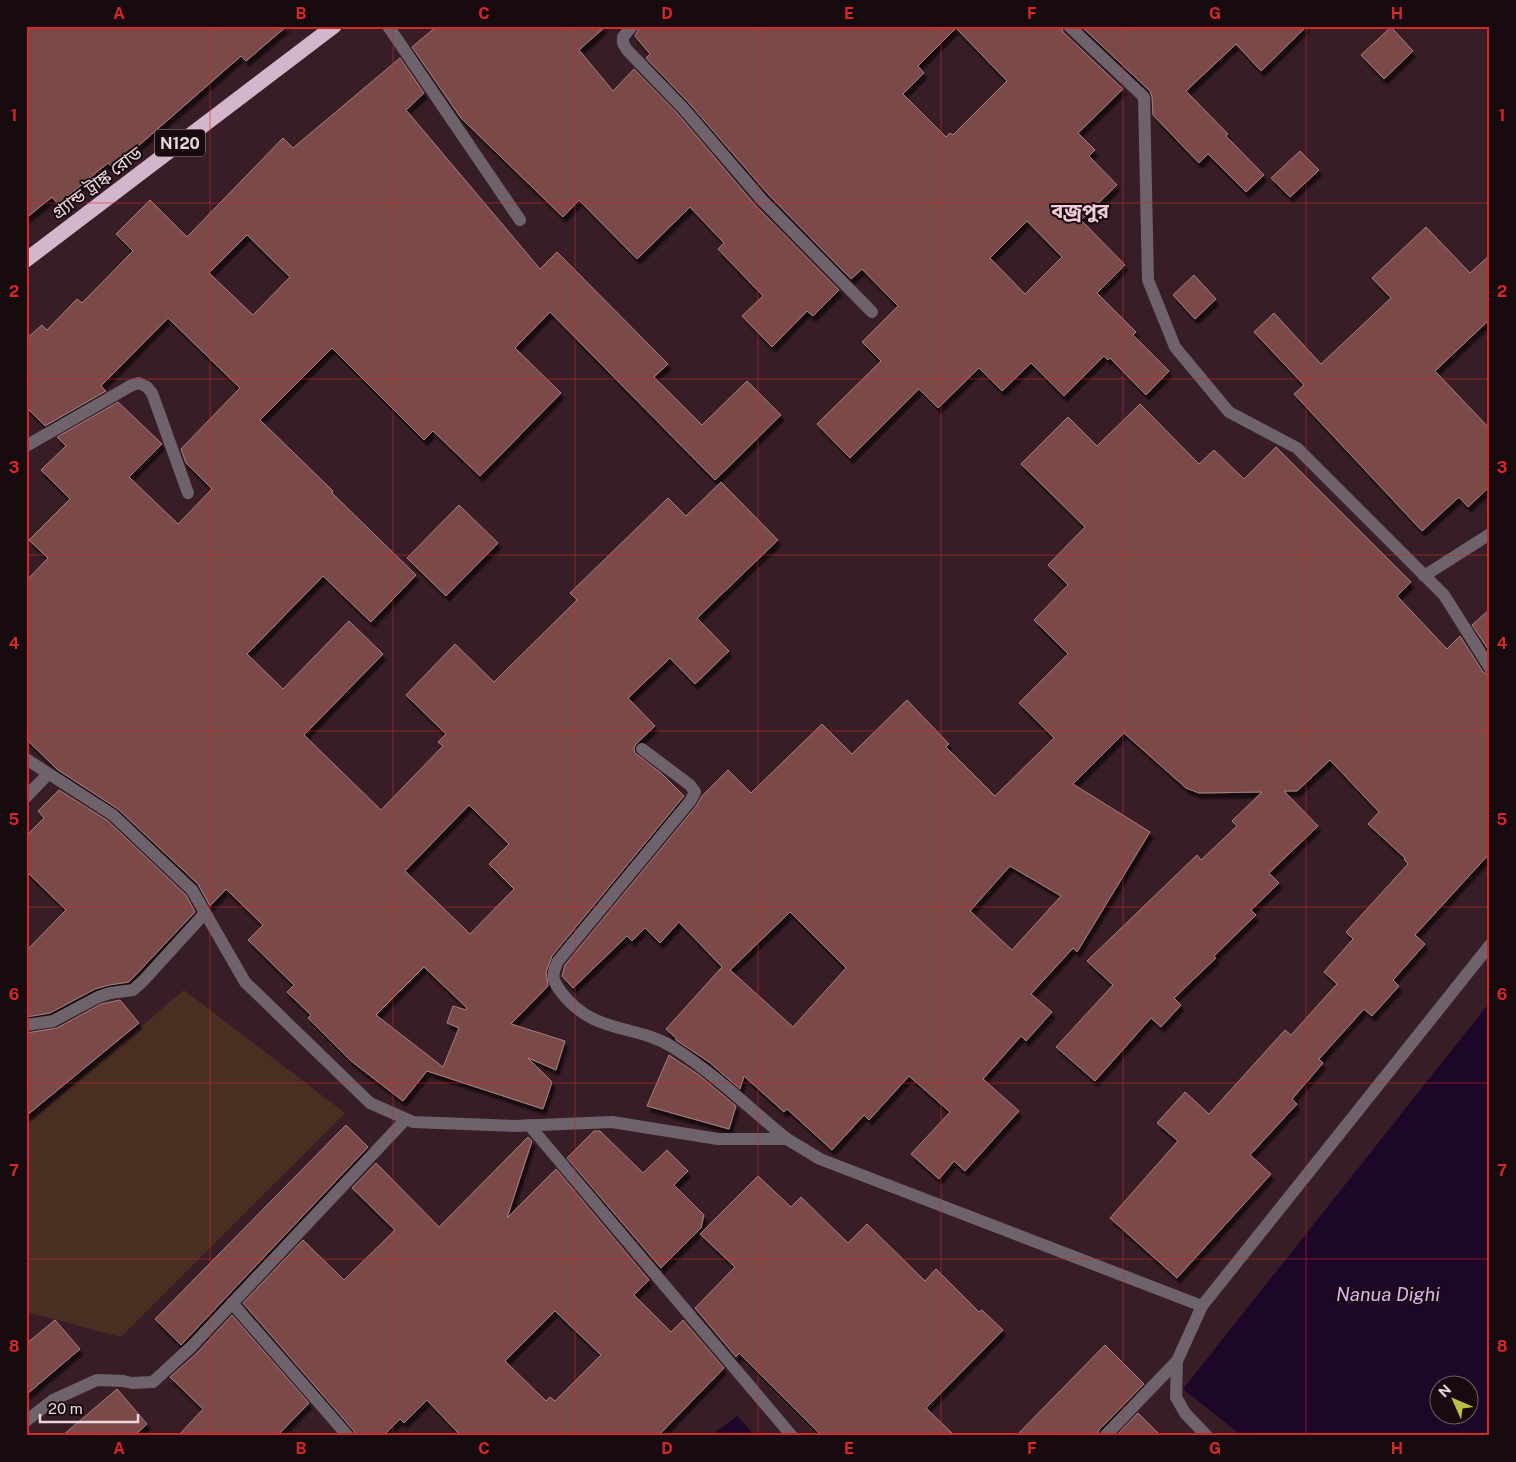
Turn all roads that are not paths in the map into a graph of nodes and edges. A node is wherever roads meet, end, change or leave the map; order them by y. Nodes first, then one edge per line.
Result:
1 (334, 26) edge
2 (388, 26) edge
3 (632, 26) edge
4 (1069, 26) edge
5 (520, 220) dead end
6 (26, 260) edge
7 (872, 312) dead end
8 (26, 446) edge
9 (188, 493) dead end
10 (1490, 534) edge
11 (1424, 576) junction
12 (1490, 668) edge
13 (642, 749) dead end
14 (26, 760) edge
15 (48, 774) junction
16 (26, 797) edge
17 (205, 913) junction
18 (1490, 945) edge
19 (26, 1025) edge
20 (406, 1119) junction
21 (529, 1125) junction
22 (787, 1139) junction
23 (232, 1302) junction
24 (1202, 1306) junction
25 (1177, 1361) junction
26 (26, 1422) edge
27 (348, 1436) edge
28 (792, 1436) edge
29 (1105, 1436) edge
30 (1207, 1436) edge

1 - 6 highway, গ্র্যান্ড ট্রাঙ্ক রোড / N120
2 - 5 street
3 - 7 street
4 - 11 street
8 - 9 street
10 - 11 street
11 - 12 street
13 - 22 street
14 - 15 street
15 - 16 street
15 - 17 street
17 - 19 street
17 - 20 street
18 - 24 street
20 - 21 street
20 - 23 street
21 - 22 street
21 - 28 street
22 - 24 street
23 - 26 street
23 - 27 street
24 - 25 street
25 - 29 street
25 - 30 street

